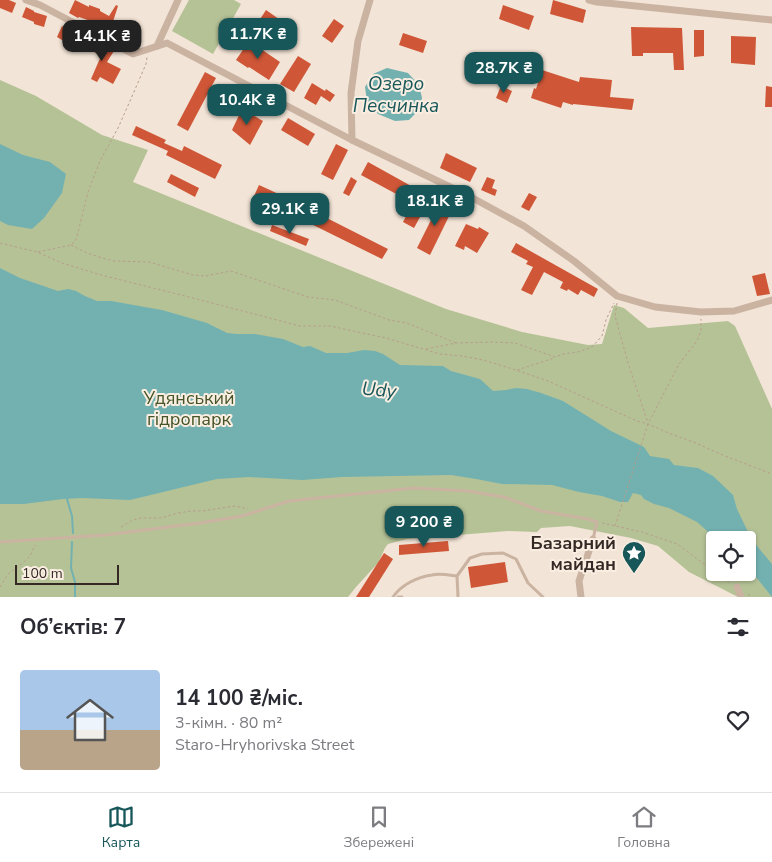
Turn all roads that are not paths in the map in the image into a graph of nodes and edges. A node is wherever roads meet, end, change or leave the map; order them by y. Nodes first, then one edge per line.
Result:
1 (26, 0) edge
2 (178, 0) edge
3 (370, 0) edge
4 (589, 0) edge
5 (772, 20) edge
6 (157, 46) junction
7 (352, 140) junction
8 (772, 300) edge
9 (593, 539) joint
10 (0, 542) edge
11 (457, 576) junction
12 (737, 587) road end
13 (393, 597) edge
14 (458, 597) edge
15 (542, 597) edge
16 (581, 597) edge
17 (740, 597) edge

1 - 6 street
2 - 6 street
3 - 7 street
4 - 5 street
6 - 7 street
7 - 8 street
9 - 10 lane
9 - 16 street
11 - 13 lane
11 - 14 lane
11 - 15 lane
12 - 17 street

